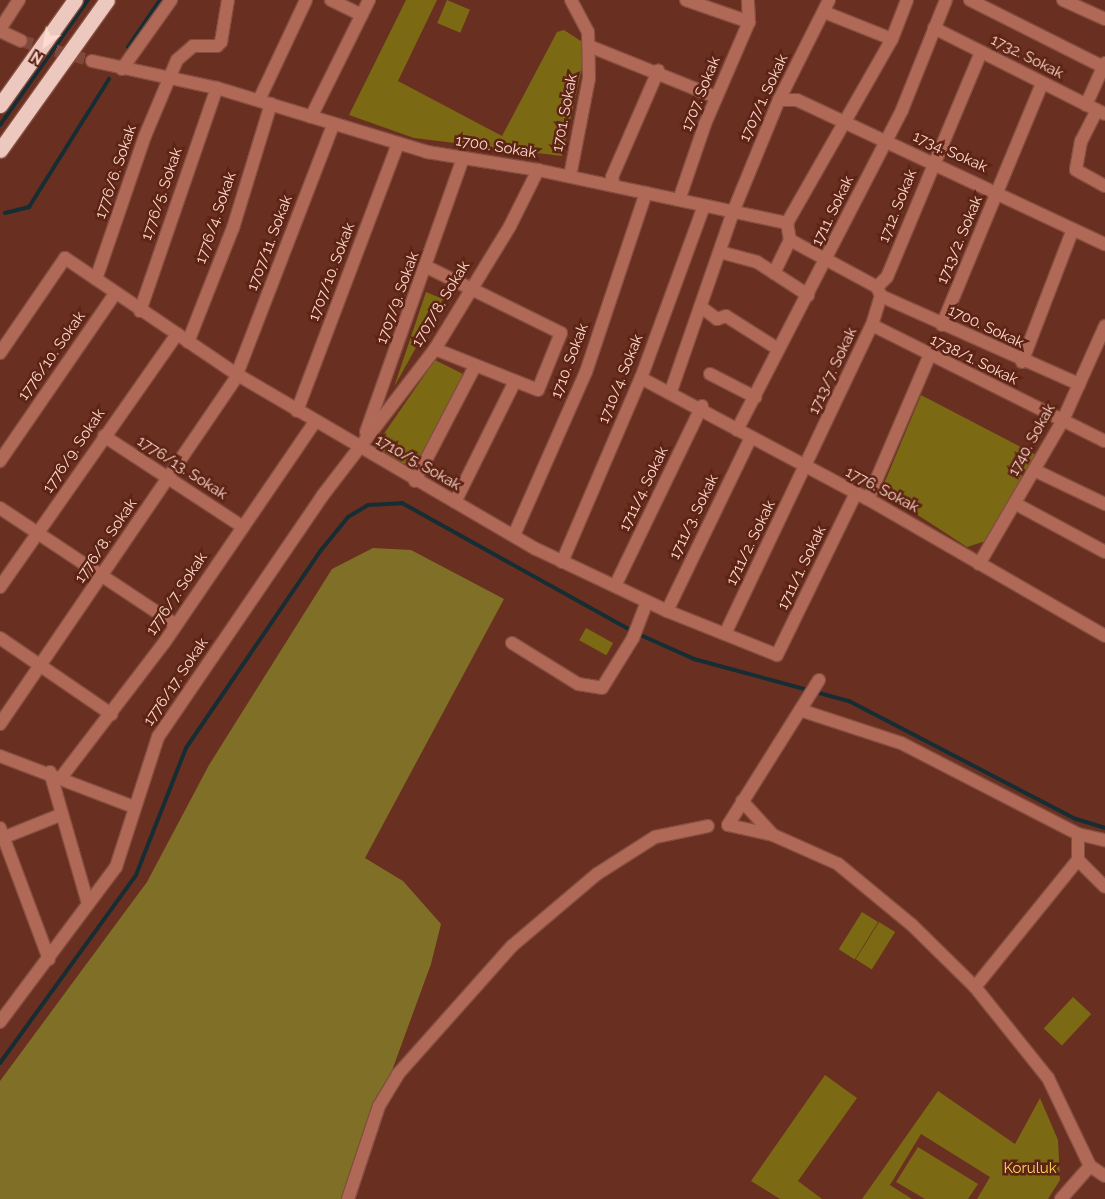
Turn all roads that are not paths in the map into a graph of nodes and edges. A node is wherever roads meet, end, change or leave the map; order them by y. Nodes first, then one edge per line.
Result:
1 (19, 0) edge
2 (75, 0) edge
3 (107, 0) edge
4 (171, 0) edge
5 (228, 0) edge
6 (306, 0) edge
7 (331, 0) edge
8 (369, 0) edge
9 (571, 0) edge
10 (686, 0) edge
11 (748, 0) edge
12 (829, 0) edge
13 (907, 0) edge
14 (946, 0) edge
15 (970, 0) edge
16 (1063, 0) edge
17 (824, 12) junction
18 (362, 15) junction
19 (1105, 19) edge
20 (749, 22) junction
21 (934, 28) junction
22 (0, 30) edge
23 (892, 39) junction
24 (21, 41) tunnel mouth
25 (589, 46) junction
26 (981, 52) junction
27 (92, 61) tunnel mouth
28 (1104, 65) edge
29 (122, 69) junction
30 (658, 71) junction
31 (171, 79) junction
32 (1042, 84) junction
33 (216, 88) junction
34 (716, 97) junction
35 (779, 100) junction
36 (265, 102) junction
37 (0, 105) edge
38 (1096, 109) edge
39 (311, 117) junction
40 (846, 122) junction
41 (333, 125) junction
42 (885, 142) junction
43 (398, 144) junction
44 (0, 150) edge
45 (463, 158) junction
46 (934, 162) junction
47 (538, 170) junction
48 (570, 176) junction
49 (614, 186) junction
50 (1105, 186) edge
51 (998, 192) junction
52 (646, 193) junction
53 (679, 200) junction
54 (704, 206) junction
55 (733, 212) junction
56 (787, 224) junction
57 (1073, 229) junction
58 (790, 240) junction
59 (1105, 244) edge
60 (720, 252) junction
61 (827, 259) junction
62 (427, 267) junction
63 (774, 273) junction
64 (96, 278) junction
65 (470, 288) junction
66 (879, 292) junction
67 (114, 295) junction
68 (808, 295) junction
69 (701, 307) junction
70 (140, 311) junction
71 (872, 325) junction
72 (942, 325) junction
73 (1105, 326) edge
74 (176, 334) junction
75 (188, 342) junction
76 (435, 349) junction
77 (778, 349) junction
78 (0, 353) edge
79 (930, 357) junction
80 (1099, 359) edge
81 (1022, 362) junction
82 (476, 366) junction
83 (238, 374) junction
84 (710, 374) dead end
85 (641, 378) junction
86 (515, 381) junction
87 (1079, 384) junction
88 (671, 391) junction
89 (755, 397) junction
90 (702, 406) junction
91 (296, 411) junction
92 (1063, 420) junction
93 (314, 422) junction
94 (737, 430) junction
95 (104, 436) junction
96 (751, 437) junction
97 (1105, 441) edge
98 (359, 448) junction
99 (0, 461) edge
100 (806, 467) junction
101 (1034, 470) junction
102 (168, 478) junction
103 (415, 481) junction
104 (862, 497) junction
105 (455, 502) junction
106 (1016, 504) junction
107 (1105, 504) edge
108 (0, 508) edge
109 (243, 527) junction
110 (38, 533) junction
111 (514, 536) junction
112 (1105, 552) edge
113 (562, 562) junction
114 (979, 564) junction
115 (102, 576) junction
116 (615, 586) junction
117 (0, 587) edge
118 (647, 602) junction
119 (667, 611) junction
120 (176, 625) junction
121 (725, 634) junction
122 (1105, 636) edge
123 (0, 638) edge
124 (512, 643) dead end
125 (777, 656) joint
126 (40, 666) junction
127 (819, 680) dead end
128 (802, 706) junction
129 (111, 714) junction
130 (0, 724) edge
131 (0, 756) edge
132 (55, 776) junction
133 (742, 801) junction
134 (134, 807) junction
135 (60, 815) junction
136 (708, 826) dead end
137 (773, 834) junction
138 (1078, 834) junction
139 (1, 835) edge
140 (1105, 840) edge
141 (1078, 860) junction
142 (1105, 888) edge
143 (88, 904) junction
144 (49, 959) junction
145 (975, 987) junction
146 (2, 1013) edge
147 (1090, 1166) junction
148 (1105, 1176) edge
149 (348, 1199) edge
150 (1061, 1199) edge

1 - 22 street
2 - 37 highway
3 - 44 highway
4 - 29 street
5 - 31 street, 1776/6. Sokak
6 - 36 street, 1776/4. Sokak
7 - 18 street
8 - 18 street
9 - 25 street, 1701. Sokak
10 - 20 street
11 - 20 street, 1707. Sokak
12 - 17 street, 1707/1. Sokak
13 - 23 street
14 - 21 street, 1711. Sokak
15 - 28 street
16 - 19 street
17 - 23 street
17 - 35 street, 1707/1. Sokak
18 - 39 street
20 - 34 street, 1707. Sokak
21 - 26 street, 1732. Sokak
21 - 42 street, 1711. Sokak
22 - 24 street
23 - 40 street
25 - 30 street
25 - 48 street, 1701. Sokak
26 - 32 street, 1732. Sokak
26 - 46 street, 1712. Sokak
27 - 29 street, 1700. Sokak
28 - 38 street
29 - 31 street, 1700. Sokak
30 - 34 street
30 - 49 street
31 - 33 street, 1700. Sokak
31 - 64 street, 1776/6. Sokak
32 - 38 street, 1732. Sokak
32 - 51 street, 1713/2. Sokak
33 - 36 street, 1700. Sokak
33 - 70 street, 1776/5. Sokak
34 - 53 street, 1707. Sokak
35 - 40 street, 1734. Sokak
35 - 55 street, 1707/1. Sokak
36 - 39 street, 1700. Sokak
36 - 75 street, 1776/4. Sokak
38 - 50 street
39 - 41 street, 1700. Sokak
40 - 42 street, 1734. Sokak
40 - 56 street
41 - 43 street, 1700. Sokak
41 - 83 street, 1707/11. Sokak
42 - 46 street, 1734. Sokak
42 - 61 street, 1711. Sokak
43 - 45 street, 1700. Sokak
43 - 91 street, 1707/10. Sokak
45 - 47 street, 1700. Sokak
45 - 62 street, 1707/9. Sokak
46 - 51 street, 1734. Sokak
46 - 66 street, 1712. Sokak
47 - 48 street, 1700. Sokak
47 - 65 street, 1707/8. Sokak
48 - 49 street, 1700. Sokak
49 - 52 street, 1700. Sokak
51 - 57 street, 1734. Sokak
51 - 72 street, 1713/2. Sokak
52 - 53 street, 1700. Sokak
52 - 111 street, 1710. Sokak
53 - 54 street, 1700. Sokak
54 - 55 street, 1700. Sokak
54 - 85 street, 1710/4. Sokak
55 - 56 street, 1700. Sokak
55 - 60 street
56 - 58 street
57 - 59 street, 1734. Sokak
57 - 81 street
58 - 61 street, 1700. Sokak
58 - 63 street
60 - 63 street
60 - 69 street
61 - 66 street, 1700. Sokak
61 - 68 street, 1711. Sokak
62 - 65 street
62 - 98 street, 1707/9. Sokak
63 - 68 street
64 - 67 street, 1710/5. Sokak
64 - 78 street, 1710/5. Sokak
65 - 76 street, 1707/8. Sokak
65 - 86 street
66 - 71 street, 1713/7. Sokak
66 - 72 street, 1700. Sokak
67 - 70 street, 1710/5. Sokak
67 - 99 street, 1776/10. Sokak
68 - 77 street, 1711. Sokak
69 - 77 street
69 - 88 street
70 - 74 street, 1710/5. Sokak
71 - 79 street, 1738/1. Sokak
71 - 100 street, 1713/7. Sokak
72 - 81 street, 1700. Sokak
73 - 80 street, 1740. Sokak
74 - 75 street, 1710/5. Sokak
74 - 95 street, 1776/9. Sokak
75 - 83 street, 1710/5. Sokak
76 - 82 street
76 - 98 street, 1707/8. Sokak
77 - 89 street, 1711. Sokak
79 - 92 street, 1738/1. Sokak
79 - 104 street, 1711/1. Sokak
80 - 87 street, 1740. Sokak
81 - 87 street, 1700. Sokak
82 - 86 street
82 - 103 street
83 - 91 street, 1710/5. Sokak
83 - 102 street, 1776/8. Sokak
84 - 89 street
85 - 88 street, 1776. Sokak
85 - 113 street, 1710/4. Sokak
86 - 105 street
87 - 92 street, 1740. Sokak
88 - 90 street, 1776. Sokak
89 - 94 street, 1711. Sokak
90 - 94 street, 1776. Sokak
90 - 116 street, 1711/4. Sokak
91 - 93 street, 1710/5. Sokak
92 - 97 street, 1738/1. Sokak
92 - 101 street, 1740. Sokak
93 - 98 street, 1710/5. Sokak
93 - 109 street, 1776/7. Sokak
94 - 96 street, 1776. Sokak
95 - 102 street, 1776/13. Sokak
95 - 110 street, 1776/9. Sokak
96 - 100 street, 1776. Sokak
96 - 119 street, 1711/3. Sokak
98 - 103 street, 1710/5. Sokak
98 - 134 street, 1776/17. Sokak
100 - 104 street, 1776. Sokak
100 - 121 street, 1711/2. Sokak
101 - 106 street, 1740. Sokak
101 - 107 street
102 - 109 street, 1776/13. Sokak
102 - 115 street, 1776/8. Sokak
103 - 105 street, 1710/5. Sokak
104 - 114 street, 1776. Sokak
104 - 125 street, 1711/1. Sokak
105 - 111 street, 1710/5. Sokak
106 - 112 street
106 - 114 street, 1740. Sokak
108 - 110 street
109 - 120 street, 1776/7. Sokak
110 - 115 street
110 - 117 street, 1776/9. Sokak
111 - 113 street, 1710/5. Sokak
113 - 116 street, 1710/5. Sokak
114 - 122 street, 1776. Sokak
115 - 120 street
115 - 126 street, 1776/8. Sokak
116 - 118 street, 1710/5. Sokak
118 - 119 street, 1710/5. Sokak
118 - 124 street
119 - 121 street, 1710/5. Sokak
120 - 129 street, 1776/7. Sokak
121 - 125 street, 1710/5. Sokak
123 - 126 street
126 - 129 street
126 - 130 street, 1776/8. Sokak
127 - 128 street
128 - 133 street
128 - 138 street
129 - 132 street, 1776/7. Sokak
131 - 132 street
132 - 134 street
132 - 135 street
133 - 137 street
133 - 137 street
134 - 143 street, 1776/17. Sokak
135 - 139 street
135 - 143 street
136 - 149 street
137 - 145 street
138 - 140 street
138 - 141 street
139 - 144 street
141 - 142 street
141 - 145 street
143 - 144 street, 1776/17. Sokak
144 - 146 street, 1776/17. Sokak
145 - 147 street
147 - 148 street
147 - 150 street

